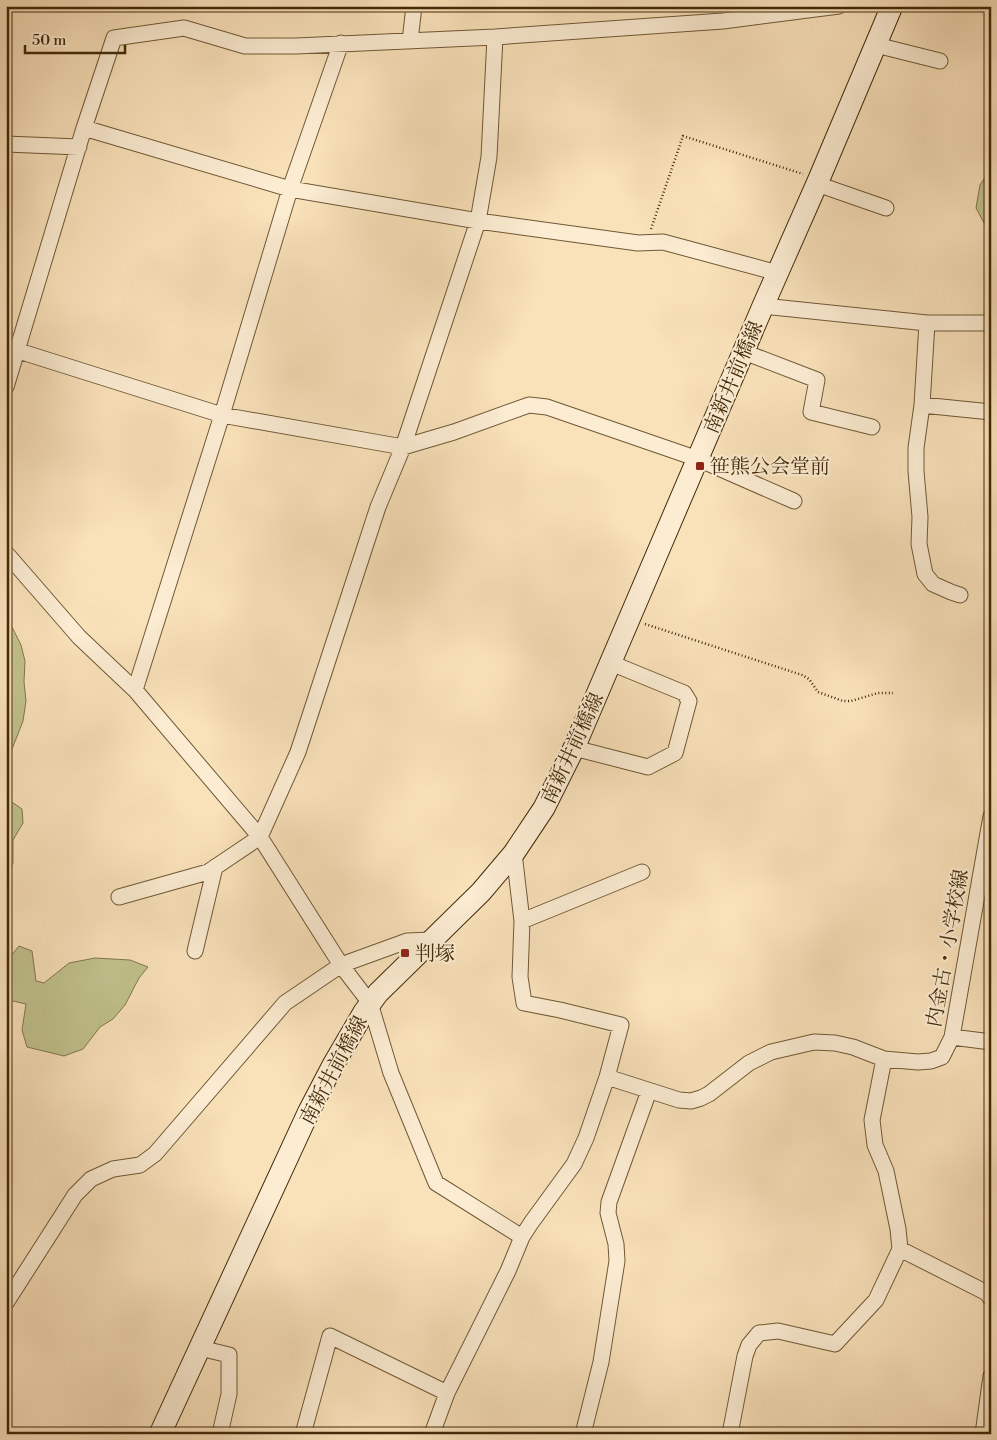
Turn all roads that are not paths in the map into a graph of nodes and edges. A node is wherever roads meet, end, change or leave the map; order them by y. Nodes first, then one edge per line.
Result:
1 (414, 6) edge
2 (839, 6) edge
3 (892, 6) edge
4 (496, 37) junction
5 (410, 41) junction
6 (341, 43) junction
7 (876, 45) junction
8 (940, 61) dead end
9 (84, 128) junction
10 (6, 144) edge
11 (79, 147) junction
12 (818, 181) junction
13 (290, 189) junction
14 (886, 208) dead end
15 (478, 222) junction
16 (778, 273) junction
17 (763, 306) junction
18 (927, 323) junction
19 (991, 323) edge
20 (12, 349) edge
21 (744, 352) junction
22 (6, 387) edge
23 (922, 405) junction
24 (991, 412) edge
25 (222, 415) junction
26 (872, 427) dead end
27 (403, 447) junction
28 (698, 459) junction
29 (794, 502) dead end
30 (6, 553) edge
31 (960, 595) dead end
32 (611, 663) junction
33 (135, 690) junction
34 (574, 748) junction
35 (991, 816) edge
36 (260, 838) junction
37 (514, 854) junction
38 (215, 867) junction
39 (642, 872) dead end
40 (119, 897) dead end
41 (522, 921) junction
42 (432, 940) junction
43 (195, 950) dead end
44 (341, 965) junction
45 (370, 1003) junction
46 (952, 1037) junction
47 (991, 1042) edge
48 (884, 1059) junction
49 (607, 1077) junction
50 (649, 1091) junction
51 (522, 1237) junction
52 (900, 1248) junction
53 (991, 1298) edge
54 (6, 1303) edge
55 (200, 1348) junction
56 (991, 1376) edge
57 (447, 1393) junction
58 (160, 1434) edge
59 (220, 1434) edge
60 (303, 1434) edge
61 (432, 1434) edge
62 (583, 1434) edge
63 (730, 1434) edge
64 (984, 1434) edge

1 - 5 street
2 - 4 street
3 - 7 main road, 南新井前橋線
4 - 5 street
4 - 15 street
5 - 6 street
6 - 9 street
6 - 13 street
7 - 8 street
7 - 12 main road, 南新井前橋線
9 - 11 street
9 - 13 street
10 - 11 street
11 - 20 street
12 - 14 street
12 - 16 main road, 南新井前橋線
13 - 15 street
13 - 25 street
15 - 16 street
15 - 27 street
16 - 17 main road, 南新井前橋線
17 - 18 street
17 - 21 main road, 南新井前橋線
18 - 19 street
18 - 23 street
20 - 22 street
20 - 25 street
21 - 26 street
21 - 28 main road, 南新井前橋線
23 - 24 street
23 - 31 street
25 - 27 street
25 - 33 street
27 - 28 street
27 - 36 street
28 - 29 street
28 - 32 main road, 南新井前橋線
30 - 33 street
32 - 34 main road, 南新井前橋線
32 - 34 street
33 - 36 street
34 - 37 main road, 南新井前橋線
35 - 46 street, 内金古・小学校線
36 - 38 street
36 - 44 street
37 - 41 street
37 - 42 main road, 南新井前橋線
38 - 40 street
38 - 43 street
39 - 41 street
41 - 49 street
42 - 44 street
42 - 45 main road, 南新井前橋線
44 - 45 street
44 - 54 street
45 - 51 street
45 - 55 main road, 南新井前橋線
46 - 47 street
46 - 48 street, 内金古・小学校線
48 - 50 street, 内金古・小学校線
48 - 52 street
49 - 50 street, 内金古・小学校線
49 - 51 street
50 - 62 street
51 - 57 street
52 - 53 street
52 - 63 street
55 - 58 main road, 南新井前橋線
55 - 59 street
56 - 64 street
57 - 60 street
57 - 61 street

